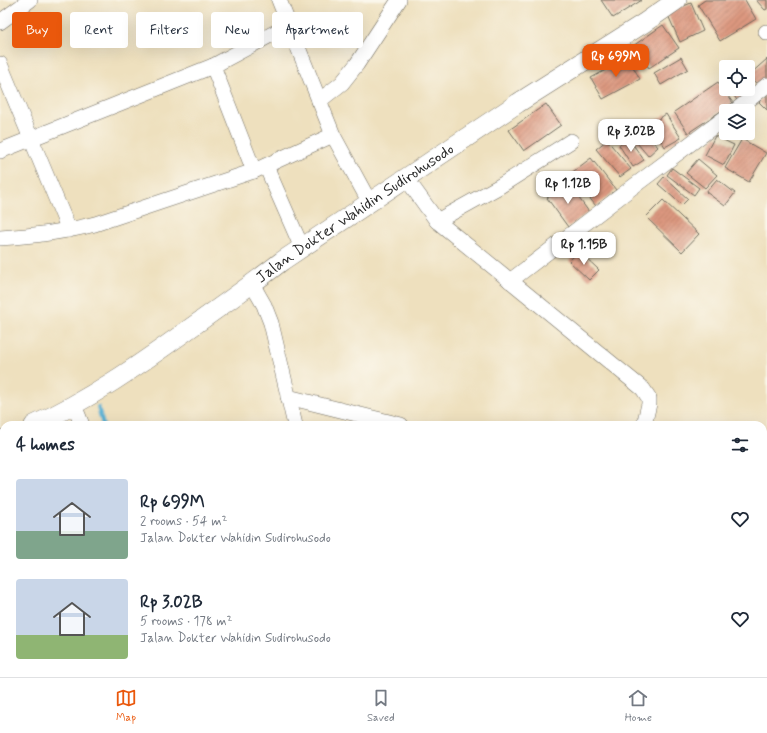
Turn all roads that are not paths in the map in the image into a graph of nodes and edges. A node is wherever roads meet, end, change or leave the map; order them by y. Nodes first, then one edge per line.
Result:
1 (30, 0) edge
2 (278, 0) edge
3 (399, 0) edge
4 (677, 0) edge
5 (12, 6) edge
6 (283, 12) edge
7 (0, 22) edge
8 (272, 34) edge
9 (298, 48) edge
10 (0, 64) edge
11 (213, 66) junction
12 (767, 85) edge
13 (319, 101) junction
14 (744, 104) edge
15 (719, 123) edge
16 (333, 135) junction
17 (30, 139) junction
18 (571, 141) dead end
19 (0, 151) edge
20 (260, 168) junction
21 (406, 178) junction
22 (370, 202) junction
23 (437, 221) junction
24 (70, 230) junction
25 (0, 238) edge
26 (302, 248) junction
27 (510, 282) junction
28 (252, 284) junction
29 (288, 397) junction
30 (74, 406) junction
31 (42, 421) edge
32 (80, 421) edge
33 (294, 421) edge
34 (385, 421) edge
35 (645, 421) edge

1 - 5 street
2 - 6 street
3 - 13 street
4 - 21 main road, Jalan Dokter Wahidin Sudirohusodo
5 - 7 street
8 - 11 street
9 - 13 street
10 - 17 street
11 - 17 street
11 - 20 street
12 - 14 street
13 - 16 street
15 - 27 street
16 - 20 street
16 - 22 street
17 - 19 street
17 - 24 street
18 - 23 street
20 - 24 street
20 - 26 street
21 - 22 main road, Jalan Dokter Wahidin Sudirohusodo
21 - 23 street
22 - 26 main road, Jalan Dokter Wahidin Sudirohusodo
23 - 27 street
24 - 25 street
26 - 28 main road, Jalan Dokter Wahidin Sudirohusodo
27 - 35 street
28 - 29 street
28 - 30 main road, Jalan Dokter Wahidin Sudirohusodo
29 - 33 street
29 - 34 street
30 - 31 main road, Jalan Dokter Wahidin Sudirohusodo
30 - 32 street

